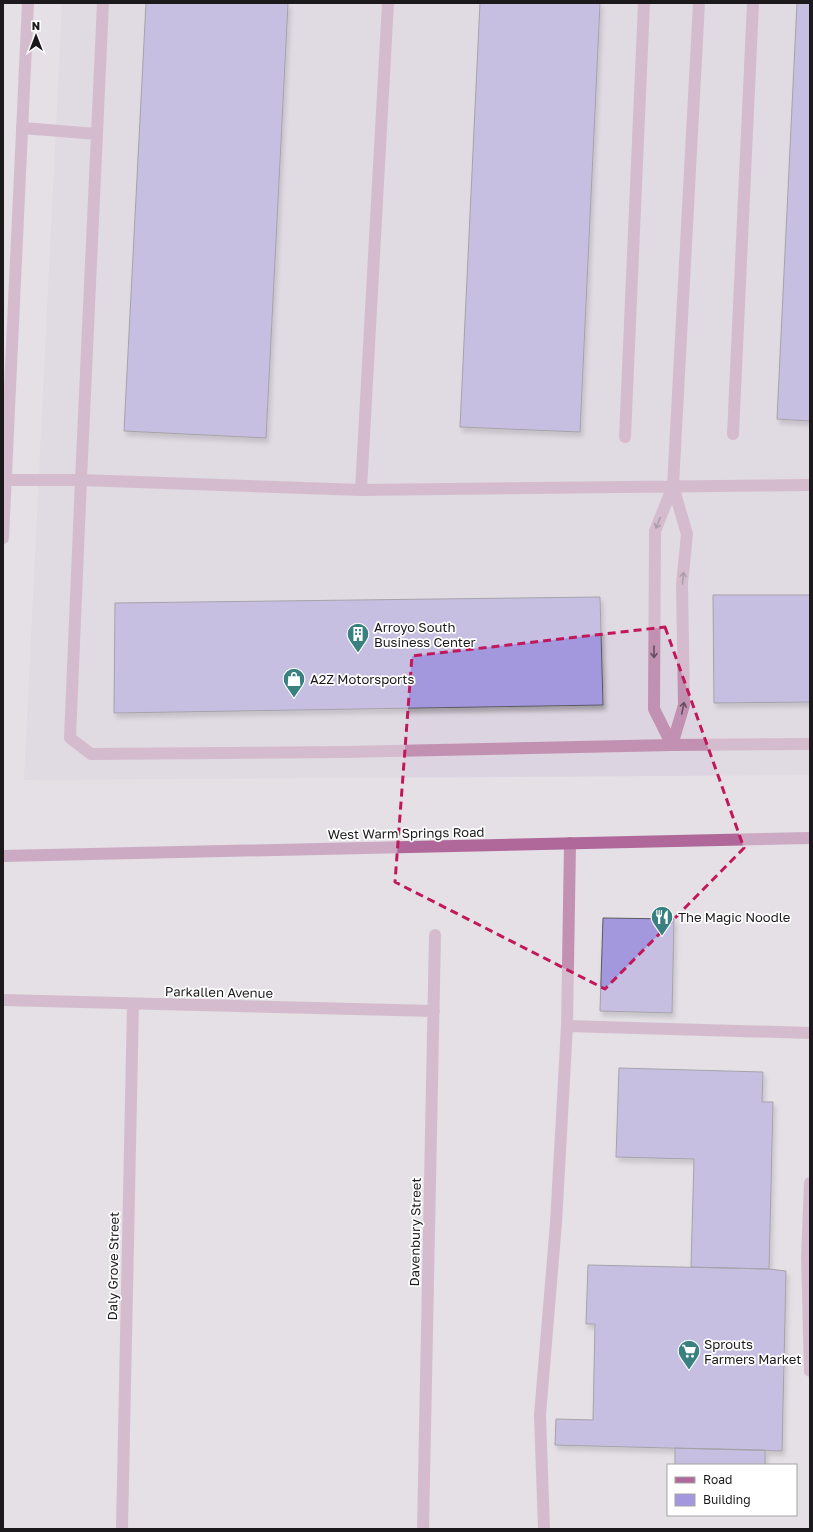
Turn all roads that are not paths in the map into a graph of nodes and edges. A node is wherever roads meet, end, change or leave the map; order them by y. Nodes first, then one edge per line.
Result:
1 (28, 3) edge
2 (103, 3) edge
3 (388, 3) edge
4 (644, 3) edge
5 (699, 3) edge
6 (753, 3) edge
7 (22, 128) junction
8 (97, 134) junction
9 (734, 434) dead end
10 (625, 437) dead end
11 (6, 480) junction
12 (81, 480) junction
13 (810, 485) edge
14 (673, 486) junction
15 (361, 490) junction
16 (3, 538) edge
17 (810, 744) edge
18 (672, 745) junction
19 (810, 838) edge
20 (570, 843) junction
21 (3, 856) edge
22 (435, 935) dead end
23 (3, 1000) edge
24 (133, 1004) junction
25 (434, 1011) junction
26 (567, 1026) junction
27 (810, 1033) edge
28 (810, 1183) edge
29 (809, 1257) edge
30 (810, 1371) edge
31 (122, 1529) edge
32 (423, 1529) edge
33 (544, 1529) edge

1 - 7 street
2 - 8 street
3 - 15 street
4 - 10 street
5 - 14 street
6 - 9 street
7 - 8 street
7 - 11 street
8 - 12 street
11 - 12 street
11 - 16 street
12 - 15 street
12 - 18 street
13 - 14 street
14 - 15 street
18 -> 14 street
14 -> 18 street
17 - 18 street
19 - 20 main road, West Warm Springs Road
20 - 21 main road, West Warm Springs Road
20 - 26 street
22 - 25 street, Davenbury Street
23 - 24 street, Parkallen Avenue
24 - 25 street, Parkallen Avenue
24 - 31 street, Daly Grove Street
25 - 32 street, Davenbury Street
26 - 27 street
26 - 33 street
28 - 29 street
29 - 30 street

